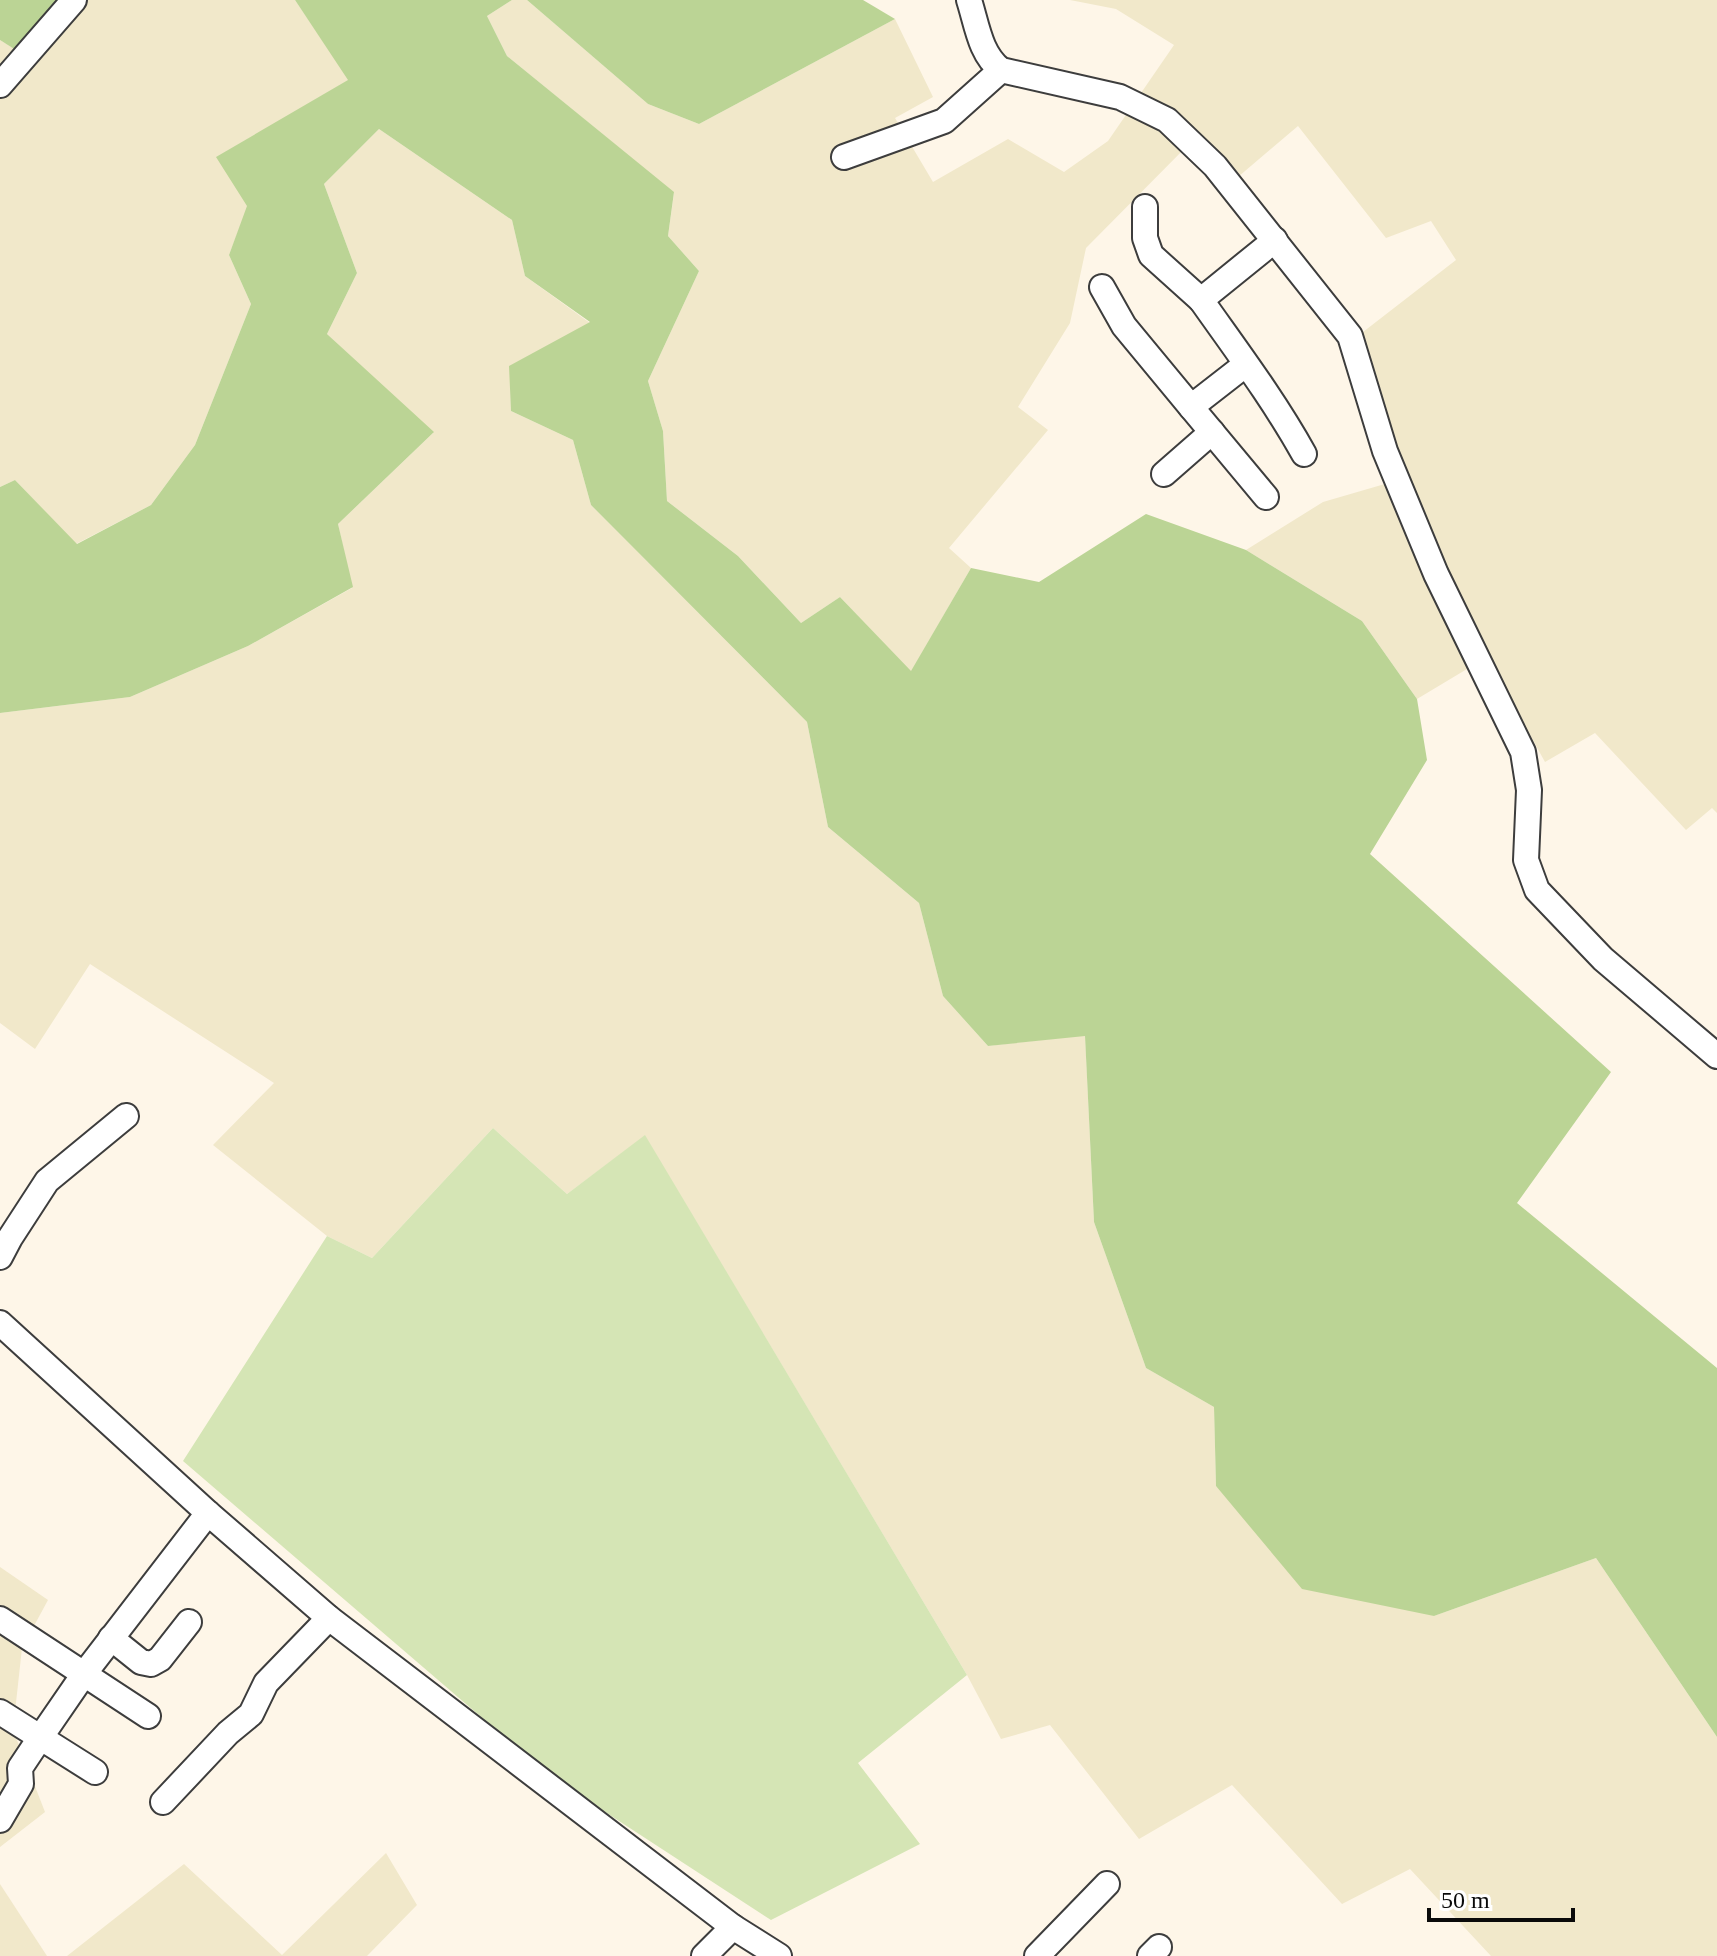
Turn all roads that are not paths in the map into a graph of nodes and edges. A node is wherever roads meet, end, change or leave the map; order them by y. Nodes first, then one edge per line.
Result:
1 (74, 0) edge
2 (969, 0) edge
3 (1001, 70) junction
4 (0, 85) edge
5 (844, 157) dead end
6 (1145, 207) dead end
7 (1275, 240) junction
8 (1102, 287) dead end
9 (1201, 300) junction
10 (1245, 365) junction
11 (1191, 407) junction
12 (1212, 432) junction
13 (1304, 454) dead end
14 (1164, 474) dead end
15 (1266, 497) dead end
16 (1717, 1056) edge
17 (126, 1116) dead end
18 (0, 1257) edge
19 (0, 1323) edge
20 (208, 1513) junction
21 (329, 1618) junction
22 (0, 1619) edge
23 (189, 1622) dead end
24 (111, 1638) junction
25 (84, 1674) junction
26 (0, 1712) edge
27 (148, 1716) dead end
28 (40, 1738) junction
29 (95, 1772) dead end
30 (163, 1802) dead end
31 (0, 1820) edge
32 (1107, 1884) dead end
33 (733, 1927) junction
34 (704, 1956) edge
35 (779, 1956) edge
36 (1037, 1956) edge

1 - 4 street
2 - 3 street
3 - 5 street
3 - 7 street
6 - 9 street
7 - 9 street
7 - 16 street
8 - 11 street
9 - 10 street
10 - 11 street
10 - 13 street
11 - 12 street
12 - 14 street
12 - 15 street
17 - 18 street
19 - 20 street
20 - 21 street
20 - 24 street
21 - 30 street
21 - 33 street
22 - 25 street
23 - 24 street
24 - 25 street
25 - 27 street
25 - 28 street
26 - 28 street
28 - 29 street
28 - 31 street
32 - 36 street
33 - 34 street
33 - 35 street

